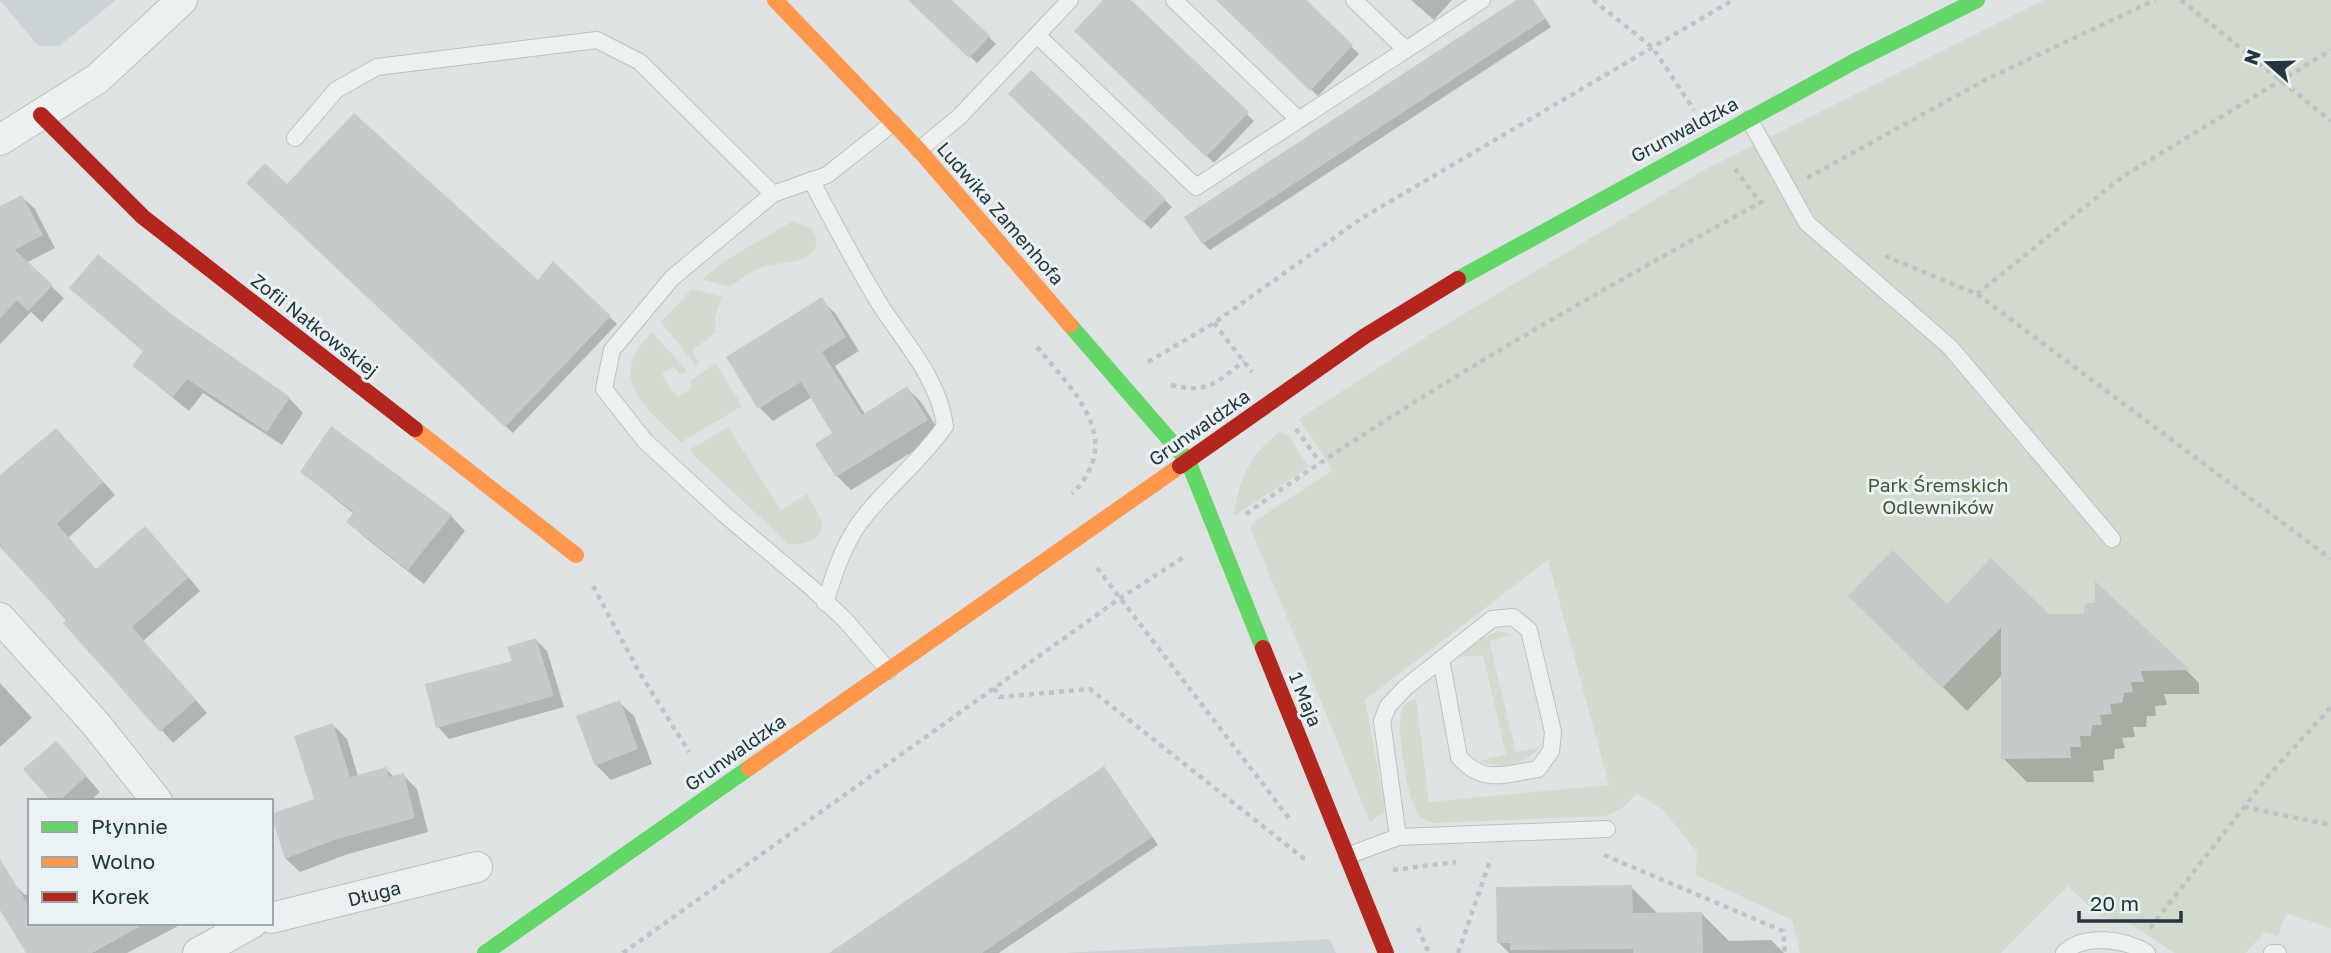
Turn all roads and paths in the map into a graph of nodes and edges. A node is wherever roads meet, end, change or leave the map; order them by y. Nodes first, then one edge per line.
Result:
1 (181, 0) edge
2 (775, 0) edge
3 (1070, 0) edge
4 (1174, 0) edge
5 (1354, 0) edge
6 (1482, 0) edge
7 (1593, 0) edge
8 (1733, 0) edge
9 (1978, 0) edge
10 (2155, 0) edge
11 (2181, 0) edge
12 (1037, 35) junction
13 (1653, 48) junction
14 (1406, 50) junction
15 (2331, 50) edge
16 (2281, 81) junction
17 (41, 115) junction
18 (1749, 118) junction
19 (1299, 120) junction
20 (2331, 121) edge
21 (893, 123) junction
22 (295, 138) dead end
23 (1712, 138) junction
24 (0, 140) edge
25 (919, 150) junction
26 (811, 180) junction
27 (1787, 189) junction
28 (773, 194) junction
29 (1760, 203) junction
30 (1807, 223) junction
31 (1880, 253) dead end
32 (1977, 294) junction
33 (1029, 337) dead end
34 (1118, 381) junction
35 (1082, 404) junction
36 (1188, 461) junction
37 (1218, 535) junction
38 (2112, 538) dead end
39 (1077, 539) junction
40 (576, 555) joint
41 (2331, 559) edge
42 (1119, 599) junction
43 (825, 603) junction
44 (0, 618) edge
45 (1441, 659) junction
46 (889, 671) junction
47 (994, 688) junction
48 (2331, 707) edge
49 (689, 752) dead end
50 (155, 799) edge
51 (2244, 807) junction
52 (2331, 825) edge
53 (1607, 829) dead end
54 (1298, 831) dead end
55 (1398, 837) junction
56 (1306, 849) dead end
57 (1599, 852) dead end
58 (1347, 856) junction
59 (1505, 857) dead end
60 (1309, 858) junction
61 (1491, 858) junction
62 (1479, 860) dead end
63 (1467, 861) dead end
64 (477, 867) dead end
65 (1315, 869) dead end
66 (1393, 870) dead end
67 (273, 918) edge
68 (248, 925) edge
69 (2143, 950) edge
70 (198, 953) edge
71 (485, 953) edge
72 (623, 953) edge
73 (1386, 953) edge
74 (1458, 953) edge
75 (1785, 953) edge
76 (2064, 953) edge
77 (2272, 953) edge
78 (2278, 953) edge

1 - 17 street
2 - 21 street, Ludwika Zamenhofa
3 - 12 lane
4 - 19 lane
5 - 14 lane
6 - 14 lane
7 - 13 path
8 - 13 path
9 - 18 street, Grunwaldzka
10 - 27 path
11 - 16 path
12 - 19 lane
12 - 25 lane
13 - 23 path
13 - 34 path
14 - 19 lane
15 - 16 path
16 - 20 path
16 - 32 path
17 - 24 street
17 - 40 street, Zofii Nałkowskiej
18 - 23 street, Grunwaldzka
18 - 27 lane
21 - 25 street, Ludwika Zamenhofa
21 - 26 lane
22 - 28 lane
23 - 29 path
23 - 36 street, Grunwaldzka
25 - 34 street, Ludwika Zamenhofa
26 - 28 lane
26 - 43 lane
27 - 29 path
27 - 30 lane
28 - 43 lane
29 - 30 path
29 - 37 path
30 - 38 lane
31 - 32 path
32 - 41 path
33 - 35 path
34 - 35 path
34 - 36 street, Ludwika Zamenhofa
35 - 39 path
36 - 37 street, 1 Maja
36 - 39 street, Grunwaldzka
37 - 42 path
37 - 58 street, 1 Maja
39 - 46 street, Grunwaldzka
40 - 49 path
42 - 47 path
42 - 54 path
43 - 46 lane
44 - 50 street
45 - 45 lane
45 - 55 lane
46 - 71 street, Grunwaldzka
47 - 60 path
47 - 72 path
48 - 51 path
51 - 52 path
51 - 69 path
53 - 55 lane
55 - 58 lane
56 - 60 path
57 - 75 path
58 - 73 street, 1 Maja
59 - 61 path
60 - 65 path
61 - 62 path
61 - 74 path
63 - 66 path
64 - 67 street, Długa
68 - 70 street
69 - 76 lane
77 - 78 lane

